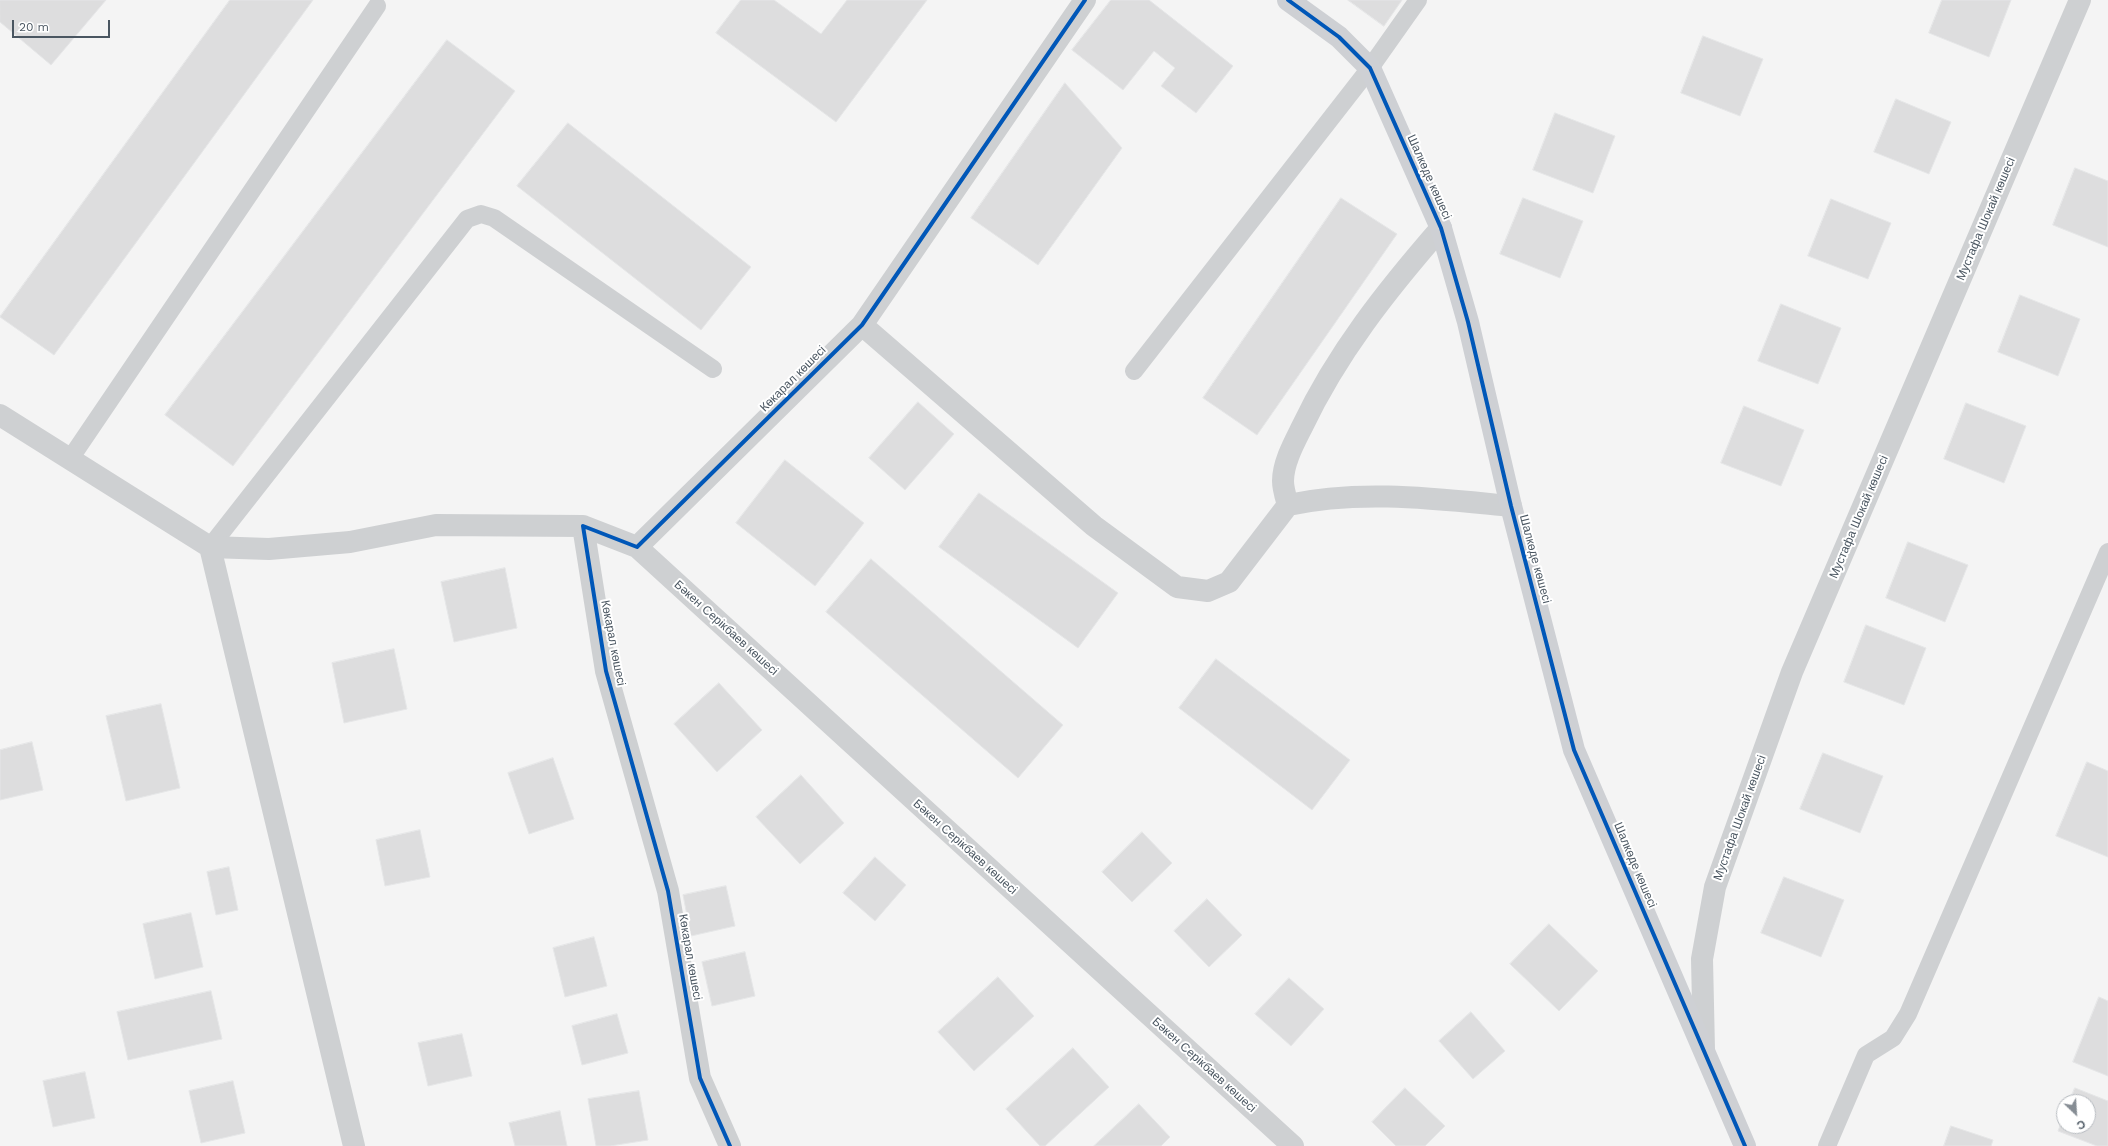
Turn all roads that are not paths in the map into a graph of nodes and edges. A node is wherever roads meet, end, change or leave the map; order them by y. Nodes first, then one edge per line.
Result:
1 (1085, 0) edge
2 (1288, 0) edge
3 (1418, 0) edge
4 (2080, 0) edge
5 (377, 6) dead end
6 (1370, 68) junction
7 (1441, 228) junction
8 (862, 325) junction
9 (713, 369) dead end
10 (1134, 371) dead end
11 (0, 415) edge
12 (70, 459) junction
13 (1288, 505) junction
14 (1511, 506) junction
15 (583, 526) junction
16 (210, 547) junction
17 (637, 547) junction
18 (2108, 552) edge
19 (1704, 1050) junction
20 (354, 1146) edge
21 (730, 1146) edge
22 (1293, 1146) edge
23 (1745, 1146) edge
24 (1827, 1146) edge

1 - 8 street, Көкарал көшесі
2 - 6 street, Шалкөде көшесі
3 - 6 lane
4 - 19 street, Мустафа Шокай көшесі
5 - 12 lane
6 - 7 street, Шалкөде көшесі
6 - 10 lane
7 - 13 street
7 - 14 street, Шалкөде көшесі
8 - 13 street
8 - 17 street, Көкарал көшесі
9 - 16 lane
11 - 12 street
12 - 16 street
13 - 14 street
14 - 19 street, Шалкөде көшесі
15 - 16 street
15 - 17 street
15 - 21 street, Көкарал көшесі
16 - 20 street
17 - 22 street, Бәкен Серікбаев көшесі
18 - 24 lane
19 - 23 street, Шалкөде көшесі

